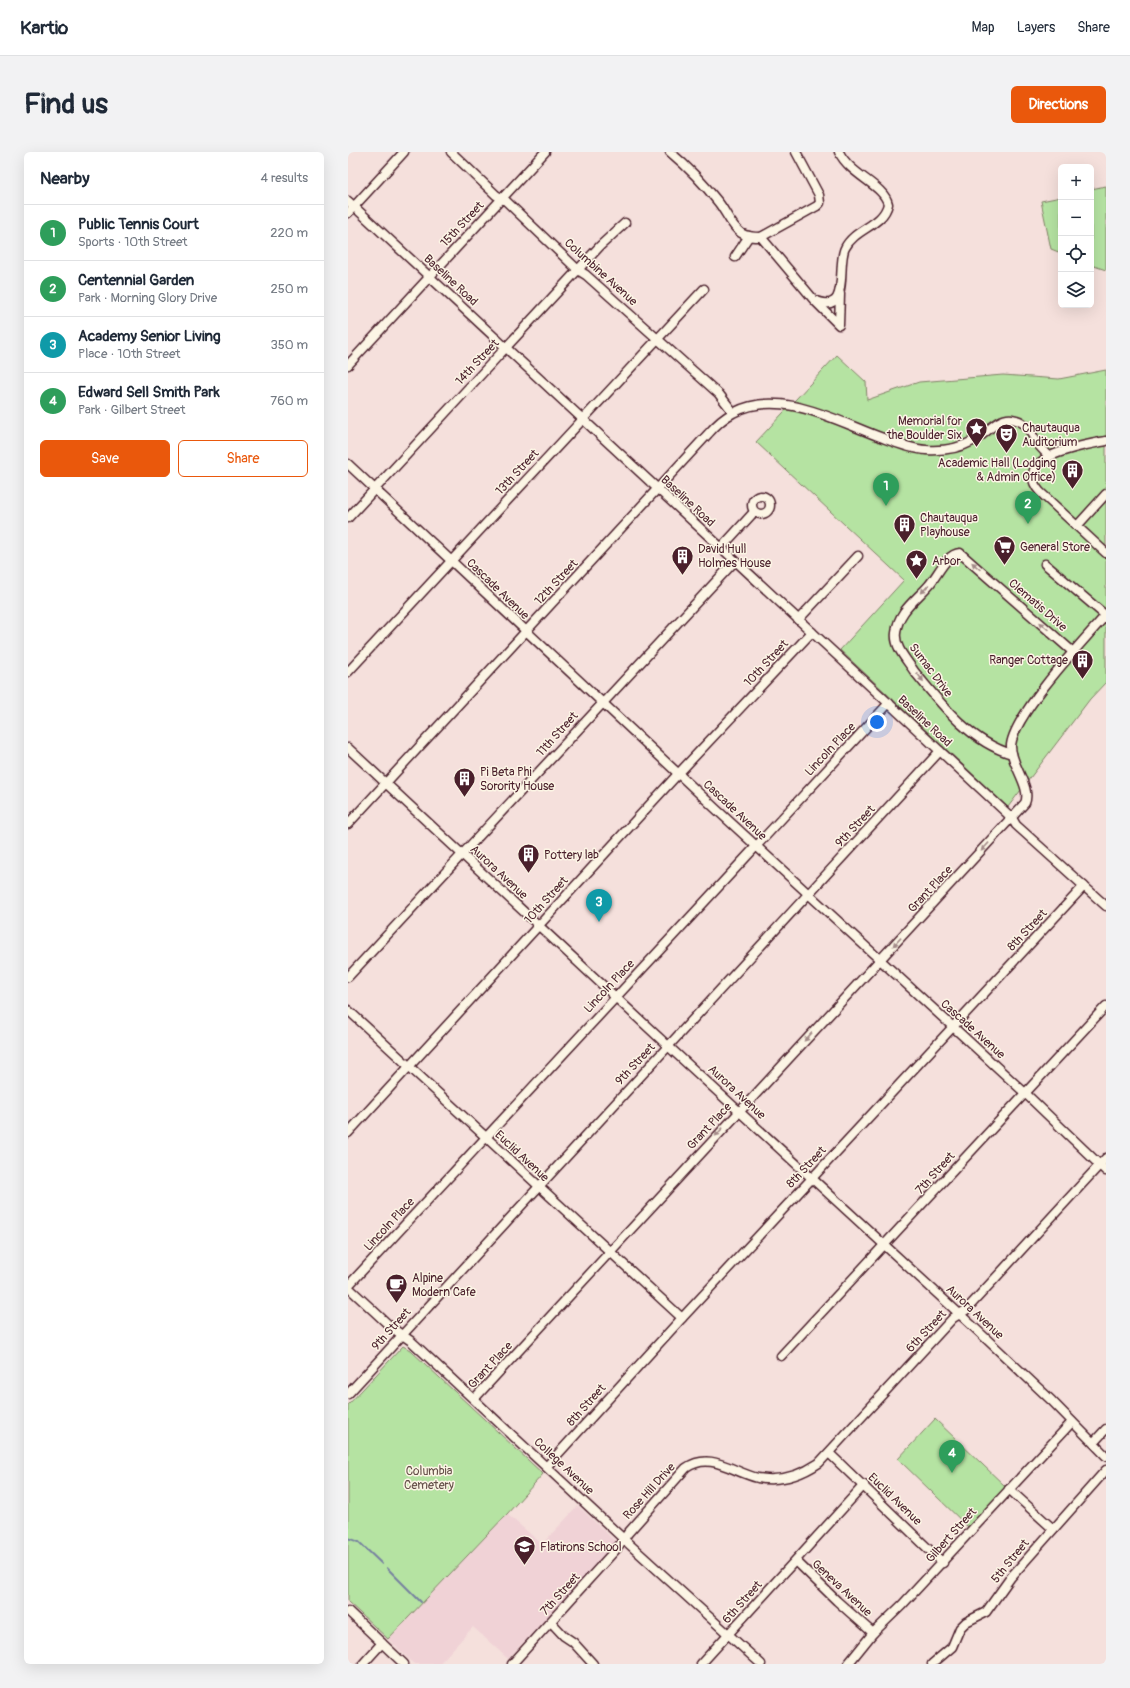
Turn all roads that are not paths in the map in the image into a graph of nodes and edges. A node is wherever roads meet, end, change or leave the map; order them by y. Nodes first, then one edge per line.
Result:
1 (404, 152) edge
2 (450, 152) edge
3 (544, 152) edge
4 (670, 152) edge
5 (796, 152) edge
6 (839, 152) edge
7 (502, 198) junction
8 (351, 204) edge
9 (348, 213) edge
10 (625, 222) dead end
11 (749, 236) junction
12 (761, 236) junction
13 (734, 257) dead end
14 (578, 270) junction
15 (430, 277) junction
16 (704, 289) dead end
17 (840, 294) junction
18 (814, 300) junction
19 (656, 339) junction
20 (506, 348) junction
21 (348, 365) edge
22 (733, 412) junction
23 (583, 419) junction
24 (1106, 441) edge
25 (1049, 456) junction
26 (348, 464) edge
27 (375, 490) junction
28 (659, 490) junction
29 (1106, 494) edge
30 (754, 512) dead end
31 (348, 518) edge
32 (1077, 526) junction
33 (721, 548) junction
34 (1106, 553) edge
35 (858, 556) dead end
36 (949, 558) joint
37 (451, 560) junction
38 (735, 561) junction
39 (1045, 564) dead end
40 (1106, 615) edge
41 (798, 620) junction
42 (526, 632) junction
43 (812, 632) junction
44 (1073, 652) junction
45 (348, 672) edge
46 (602, 702) junction
47 (889, 704) junction
48 (348, 748) edge
49 (940, 751) junction
50 (1012, 754) junction
51 (678, 774) junction
52 (386, 782) junction
53 (1012, 818) junction
54 (348, 824) edge
55 (756, 845) junction
56 (463, 854) junction
57 (1084, 886) junction
58 (808, 894) junction
59 (1106, 906) edge
60 (539, 926) junction
61 (880, 961) junction
62 (348, 977) edge
63 (615, 997) junction
64 (1106, 1006) edge
65 (348, 1010) edge
66 (953, 1027) junction
67 (668, 1046) junction
68 (409, 1067) junction
69 (1025, 1094) junction
70 (739, 1111) junction
71 (348, 1133) edge
72 (485, 1138) junction
73 (1106, 1158) edge
74 (1100, 1165) junction
75 (1106, 1172) edge
76 (812, 1178) junction
77 (538, 1187) junction
78 (885, 1245) junction
79 (609, 1252) junction
80 (348, 1287) edge
81 (959, 1314) junction
82 (682, 1318) junction
83 (402, 1334) junction
84 (781, 1356) dead end
85 (348, 1394) edge
86 (474, 1399) junction
87 (1072, 1422) junction
88 (1106, 1429) edge
89 (1094, 1442) junction
90 (829, 1453) junction
91 (1106, 1456) edge
92 (547, 1466) junction
93 (1106, 1470) edge
94 (864, 1485) junction
95 (1009, 1489) junction
96 (1052, 1529) junction
97 (624, 1540) junction
98 (796, 1561) junction
99 (943, 1562) junction
100 (348, 1611) edge
101 (551, 1622) junction
102 (873, 1633) junction
103 (728, 1635) junction
104 (382, 1643) junction
105 (363, 1664) edge
106 (404, 1664) edge
107 (512, 1664) edge
108 (593, 1664) edge
109 (701, 1664) edge
110 (761, 1664) edge
111 (848, 1664) edge
112 (932, 1664) edge

1 - 8 street
2 - 7 street, Columbine Avenue
3 - 7 street, 15th Street
4 - 11 street
5 - 12 street
6 - 17 street
7 - 14 street, Columbine Avenue
7 - 15 street, 15th Street
8 - 9 street
8 - 15 street, Baseline Road
10 - 14 street, 14th Street
11 - 12 street
11 - 13 street
12 - 18 street
14 - 19 street, Columbine Avenue
14 - 20 street, 14th Street
15 - 20 street, Baseline Road
15 - 21 street, 15th Street
16 - 19 street, 13th Street
17 - 18 street
17 - 18 street
19 - 22 street, Columbine Avenue
19 - 23 street, 13th Street
20 - 23 street, Baseline Road
20 - 27 street, 14th Street
22 - 25 street, 12th Street
22 - 28 street, 12th Street
23 - 28 street, Baseline Road
23 - 37 street, 13th Street
24 - 25 street
25 - 32 street
26 - 27 street, Cascade Avenue
27 - 31 street, 14th Street
27 - 37 street, Cascade Avenue
28 - 33 street, Baseline Road
28 - 42 street, 12th Street
29 - 32 street
30 - 33 street
32 - 34 street
33 - 38 street, Baseline Road
35 - 41 street
44 -> 36 street, Clematis Drive
36 -> 50 street, Sumac Drive
37 - 42 street, Cascade Avenue
37 - 45 street, 13th Street
38 - 41 street, Baseline Road
38 - 46 street, 11th Street
39 - 40 street
40 - 44 street
41 - 43 street, Baseline Road
42 - 46 street, Cascade Avenue
42 - 52 street, 12th Street
43 - 47 street, Baseline Road
43 - 51 street, 10th Street
44 - 50 street
46 - 51 street, Cascade Avenue
46 - 56 street, 11th Street
47 - 49 street, Baseline Road
47 - 55 street, Lincoln Place
48 - 52 street, Aurora Avenue
49 - 53 street, Baseline Road
49 - 58 street, 9th Street
50 - 53 street, Grant Place
51 - 55 street, Cascade Avenue
51 - 60 street, 10th Street
52 - 54 street, 12th Street
52 - 56 street, Aurora Avenue
53 - 57 street, Baseline Road
53 -> 61 street, Grant Place
55 - 58 street, Cascade Avenue
55 - 63 street, Lincoln Place
56 - 60 street, Aurora Avenue
56 - 62 street, 11th Street
57 - 59 street, Baseline Road
57 - 66 street, 8th Street
58 - 61 street, Cascade Avenue
58 - 67 street, 9th Street
60 - 63 street, Aurora Avenue
60 - 68 street, 10th Street
61 - 66 street, Cascade Avenue
61 -> 70 street, Grant Place
63 - 67 street, Aurora Avenue
63 - 72 street, Lincoln Place
64 - 69 street, 7th Street
65 - 68 street, Euclid Avenue
66 - 69 street, Cascade Avenue
66 - 76 street, 8th Street
67 - 70 street, Aurora Avenue
67 - 77 street, 9th Street
68 - 71 street, 10th Street
68 - 72 street, Euclid Avenue
69 - 74 street, Cascade Avenue
69 - 78 street, 7th Street
70 - 76 street, Aurora Avenue
70 -> 79 street, Grant Place
72 - 77 street, Euclid Avenue
72 - 80 street, Lincoln Place
73 - 74 street, 6th Street
74 - 75 street, Cascade Avenue
74 - 81 street, 6th Street
76 - 78 street, Aurora Avenue
76 - 82 street, 8th Street
77 - 79 street, Euclid Avenue
77 - 83 street, 9th Street
78 - 81 street, Aurora Avenue
78 - 84 street, 7th Street
79 - 82 street, Euclid Avenue
79 - 86 street, Grant Place
80 - 83 street, College Avenue
81 - 87 street, Aurora Avenue
81 - 90 street, 6th Street
82 - 92 street, 8th Street
83 - 85 street, 9th Street
83 - 86 street, College Avenue
86 - 92 street, College Avenue
87 - 89 street, Aurora Avenue
87 - 95 street, Gilbert Street
88 - 89 street
89 - 91 street, Aurora Avenue
90 - 94 street, Euclid Avenue
90 - 97 street, Rose Hill Drive
92 - 97 street, College Avenue
93 - 96 street, 5th Street
94 - 98 street, 6th Street
94 - 99 street, Euclid Avenue
95 - 96 street
95 - 99 street, Gilbert Street
96 - 112 street, 5th Street
97 - 101 street, 7th Street
97 - 103 street, College Avenue
98 - 102 street, Geneva Avenue
98 - 103 street, 6th Street
99 - 102 street, Gilbert Street
100 - 104 street
101 - 107 street, 7th Street
101 - 108 street
102 - 111 street, Gilbert Street
103 - 109 street, 6th Street
103 - 110 street, College Avenue
104 - 105 street
104 - 106 street

